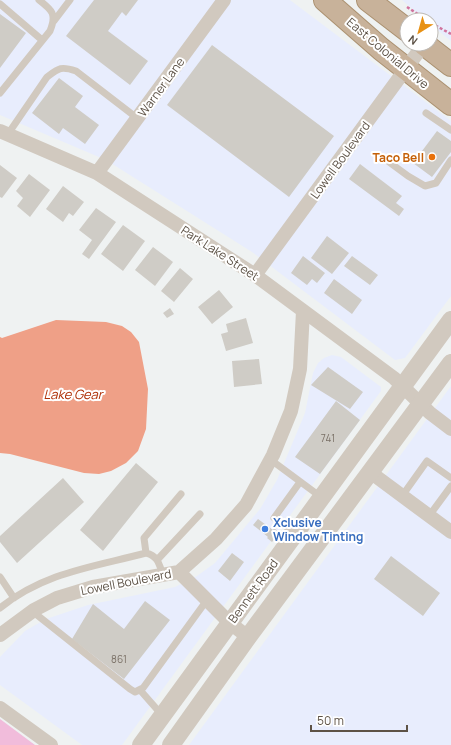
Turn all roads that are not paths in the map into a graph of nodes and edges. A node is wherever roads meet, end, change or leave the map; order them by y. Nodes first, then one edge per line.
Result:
1 (39, 0) edge
2 (70, 0) edge
3 (224, 0) edge
4 (325, 0) edge
5 (368, 0) edge
6 (0, 4) edge
7 (54, 21) junction
8 (399, 24) edge
9 (42, 40) junction
10 (418, 52) edge
11 (434, 52) edge
12 (451, 65) edge
13 (406, 69) junction
14 (0, 93) edge
15 (451, 104) edge
16 (426, 113) dead end
17 (137, 118) junction
18 (451, 130) edge
19 (4, 132) edge
20 (451, 160) edge
21 (389, 162) dead end
22 (97, 173) junction
23 (255, 275) junction
24 (303, 311) junction
25 (451, 320) edge
26 (451, 363) edge
27 (402, 387) junction
28 (420, 404) junction
29 (451, 429) edge
30 (270, 460) junction
31 (370, 472) junction
32 (451, 478) edge
33 (300, 482) junction
34 (451, 486) edge
35 (181, 494) dead end
36 (402, 496) junction
37 (322, 497) junction
38 (200, 514) dead end
39 (429, 516) junction
40 (451, 532) edge
41 (295, 533) junction
42 (146, 553) junction
43 (158, 560) junction
44 (179, 572) junction
45 (162, 575) junction
46 (0, 577) edge
47 (14, 598) junction
48 (207, 600) junction
49 (0, 608) edge
50 (32, 611) junction
51 (230, 623) junction
52 (0, 635) edge
53 (248, 637) junction
54 (140, 690) junction
55 (0, 708) edge
56 (162, 716) junction
57 (51, 745) edge
58 (141, 745) edge
59 (171, 745) edge

1 - 7 lane
2 - 7 lane
3 - 17 street, Warner Lane
4 - 13 highway, East Colonial Drive
5 - 8 highway
6 - 9 lane
7 - 9 lane
9 - 14 lane
10 - 13 street, Lowell Boulevard
11 - 12 highway
13 - 15 highway, East Colonial Drive
13 - 23 street, Lowell Boulevard
16 - 18 lane
17 - 19 lane
17 - 22 street, Warner Lane
19 - 22 street, Park Lake Street
20 - 21 lane
22 - 23 street, Park Lake Street
23 - 24 street, Park Lake Street
24 - 27 street, Park Lake Street
24 - 30 street, Lowell Boulevard
25 - 27 street, Bennett Road
26 - 28 street, Bennett Road
27 - 28 street, Park Lake Street
27 - 37 street, Bennett Road
28 - 29 street, Park Lake Street
28 - 31 street, Bennett Road
30 - 33 lane
30 - 44 street, Lowell Boulevard
31 - 36 street
31 - 53 street, Bennett Road
32 - 36 lane
33 - 37 lane
33 - 41 lane
34 - 39 lane
35 - 42 lane
36 - 39 street
37 - 41 street, Bennett Road
38 - 43 lane
39 - 40 street
41 - 51 street, Bennett Road
42 - 43 lane
42 - 47 lane
43 - 45 lane
44 - 45 street, Lowell Boulevard
44 - 48 street
45 - 50 street, Lowell Boulevard
46 - 47 lane
47 - 49 lane
48 - 51 street
48 - 54 lane
50 - 52 street, Lowell Boulevard
50 - 54 lane
51 - 53 street
51 - 56 street, Bennett Road
53 - 59 street, Bennett Road
54 - 56 lane
55 - 57 street
56 - 58 street, Bennett Road

